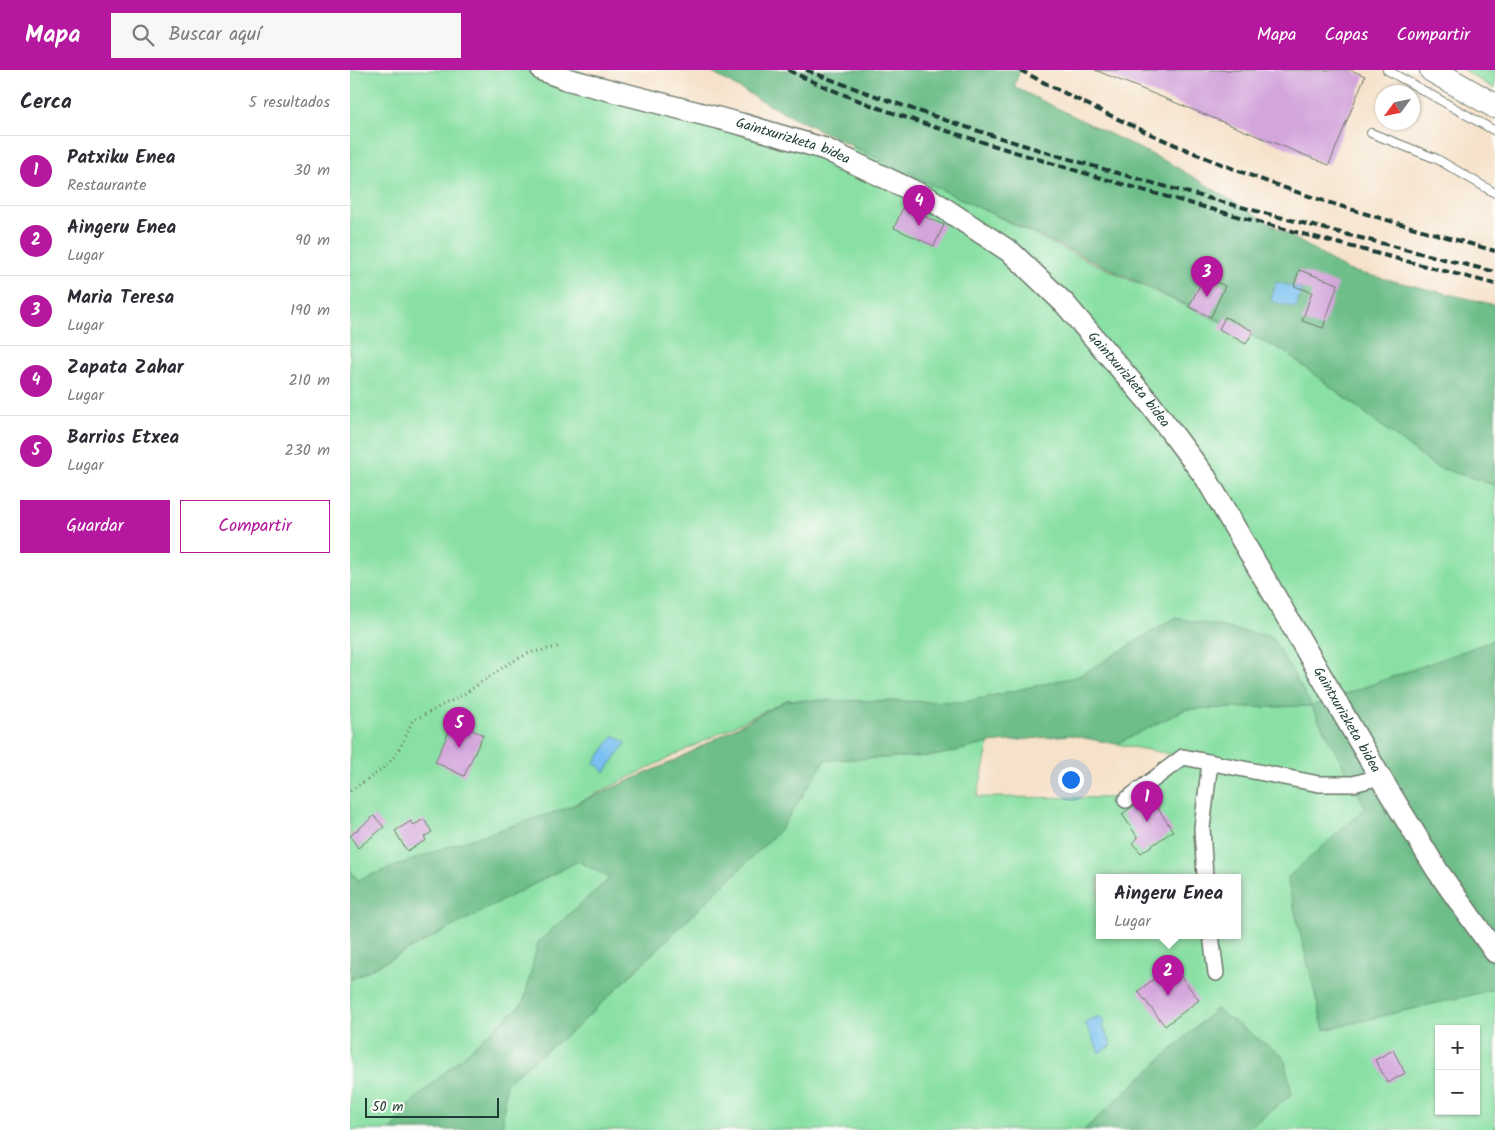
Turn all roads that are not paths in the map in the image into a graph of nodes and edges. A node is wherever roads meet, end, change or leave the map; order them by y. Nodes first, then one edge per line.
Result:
1 (542, 70) edge
2 (1387, 70) edge
3 (1432, 70) edge
4 (1495, 106) edge
5 (1495, 131) edge
6 (1371, 133) dead end
7 (1495, 193) edge
8 (1210, 762) junction
9 (1380, 777) junction
10 (1126, 800) dead end
11 (1205, 874) edge
12 (1212, 939) edge
13 (1495, 952) edge
14 (1216, 972) dead end

1 - 9 main road, Gaintxurizketa bidea
2 - 5 lane
3 - 4 main road
6 - 7 lane
8 - 9 street
8 - 10 street
8 - 11 street
9 - 13 main road, Gaintxurizketa bidea
12 - 14 street

